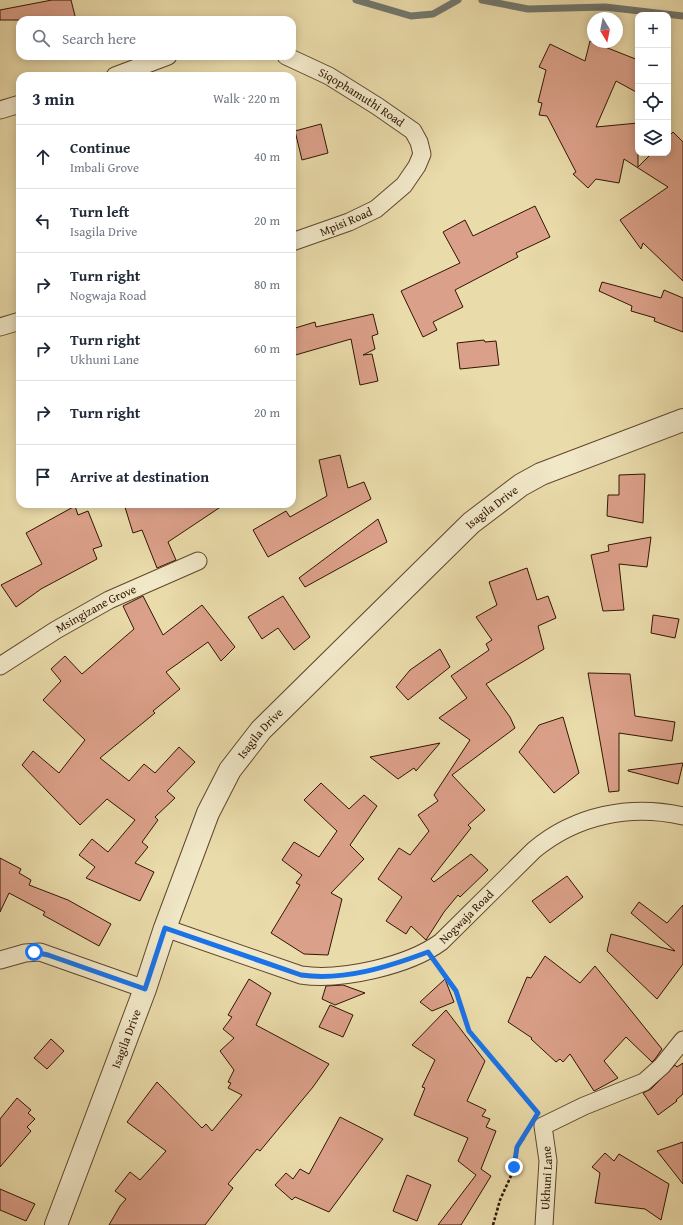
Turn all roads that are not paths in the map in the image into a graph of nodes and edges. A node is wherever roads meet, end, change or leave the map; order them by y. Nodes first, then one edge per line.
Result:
1 (158, 60) edge
2 (295, 60) edge
3 (126, 72) edge
4 (16, 105) edge
5 (0, 110) edge
6 (422, 154) joint
7 (296, 241) edge
8 (16, 322) edge
9 (0, 327) edge
10 (683, 420) edge
11 (198, 561) dead end
12 (0, 666) edge
13 (683, 816) edge
14 (165, 928) junction
15 (0, 960) edge
16 (145, 989) junction
17 (683, 1040) edge
18 (56, 1225) edge
19 (544, 1225) edge

1 - 3 street
2 - 6 street, Siqophamuthi Road
4 - 5 street
6 - 7 street, Mpisi Road
8 - 9 street
10 - 14 street, Isagila Drive
11 - 12 street, Msingizane Grove
13 - 14 street, Nogwaja Road
14 - 16 street, Isagila Drive
15 - 16 street
16 - 18 street, Isagila Drive
17 - 19 street, Ukhuni Lane

